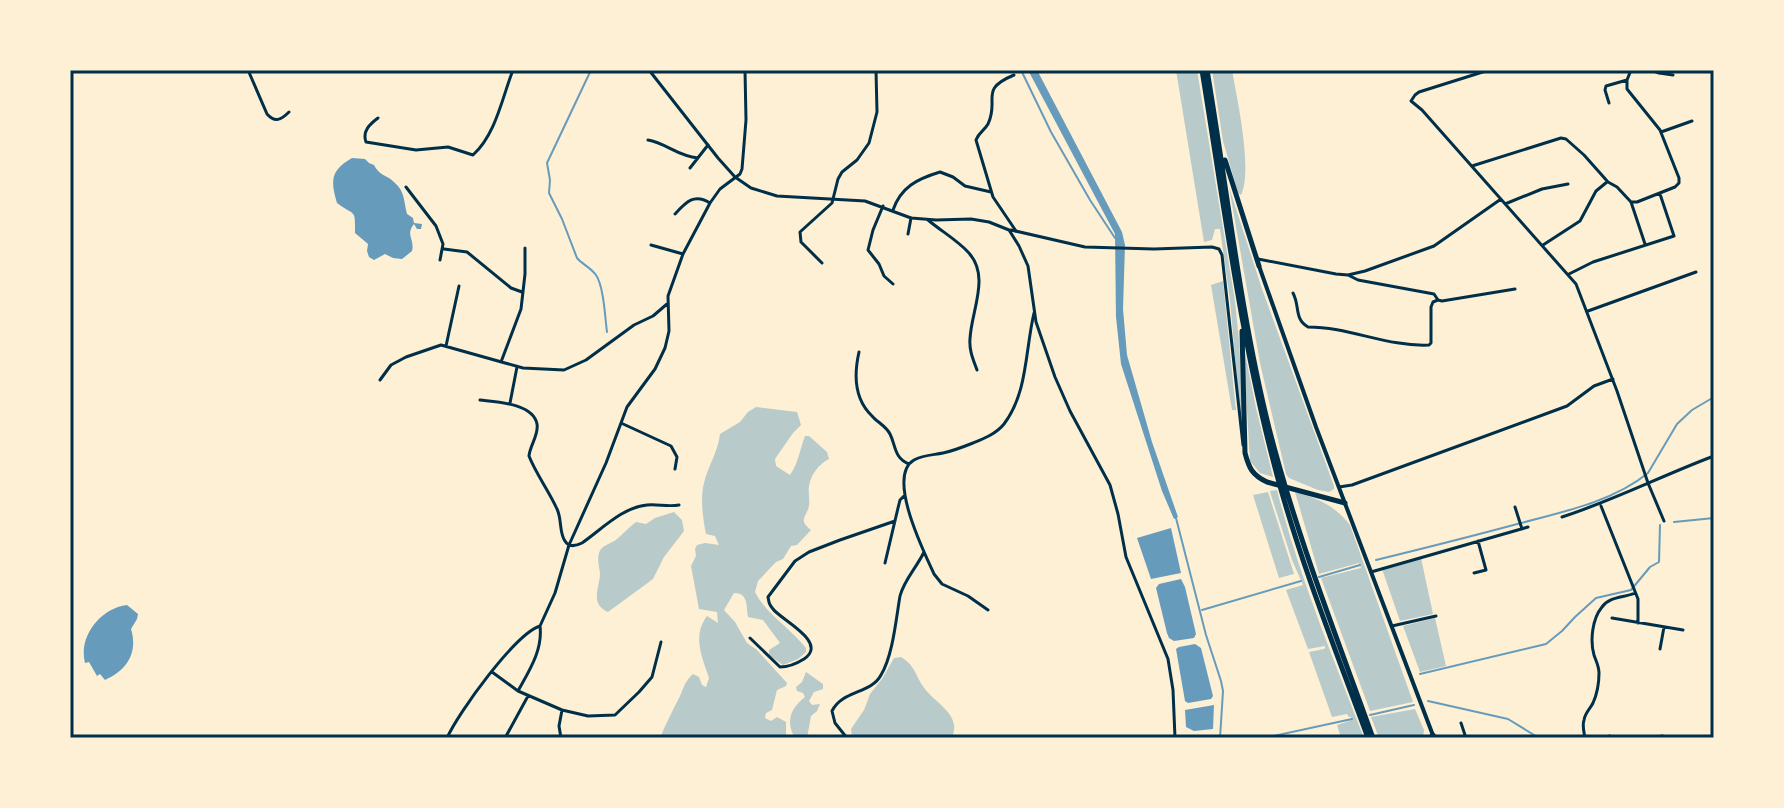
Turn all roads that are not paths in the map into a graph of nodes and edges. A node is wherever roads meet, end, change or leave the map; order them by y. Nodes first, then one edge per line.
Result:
1 (248, 70) edge
2 (513, 70) edge
3 (649, 70) edge
4 (745, 70) edge
5 (876, 70) edge
6 (1204, 70) edge
7 (1489, 70) edge
8 (1631, 70) edge
9 (1651, 70) edge
10 (1014, 75) dead end
11 (1673, 75) dead end
12 (1627, 80) junction
13 (1609, 103) dead end
14 (289, 112) dead end
15 (378, 118) dead end
16 (1692, 121) dead end
17 (1661, 132) junction
18 (648, 140) dead end
19 (1219, 143) junction
20 (708, 145) junction
21 (384, 146) junction
22 (382, 153) dead end
23 (698, 158) junction
24 (1472, 166) junction
25 (690, 168) dead end
26 (735, 177) junction
27 (1608, 182) junction
28 (1568, 184) dead end
29 (406, 187) dead end
30 (991, 192) junction
31 (1660, 194) junction
32 (833, 198) junction
33 (1501, 199) junction
34 (1631, 202) junction
35 (710, 203) junction
36 (1505, 204) junction
37 (883, 206) junction
38 (893, 210) junction
39 (675, 214) dead end
40 (911, 218) junction
41 (928, 220) junction
42 (1009, 230) junction
43 (1016, 231) junction
44 (908, 234) dead end
45 (651, 245) dead end
46 (1543, 245) junction
47 (1645, 245) junction
48 (525, 248) dead end
49 (444, 249) junction
50 (683, 254) junction
51 (440, 260) dead end
52 (1258, 262) junction
53 (822, 263) dead end
54 (1696, 272) dead end
55 (1569, 274) junction
56 (1348, 275) junction
57 (893, 284) dead end
58 (459, 286) dead end
59 (1515, 289) dead end
60 (522, 292) junction
61 (1293, 293) dead end
62 (1438, 300) junction
63 (667, 304) junction
64 (1588, 311) junction
65 (1034, 313) junction
66 (1243, 322) junction
67 (446, 346) junction
68 (859, 352) dead end
69 (501, 362) junction
70 (517, 367) junction
71 (977, 370) dead end
72 (1613, 379) junction
73 (380, 380) dead end
74 (480, 400) dead end
75 (510, 403) junction
76 (621, 423) junction
77 (1245, 453) junction
78 (1714, 456) edge
79 (909, 464) junction
80 (675, 469) dead end
81 (1280, 476) junction
82 (1648, 483) junction
83 (1339, 487) junction
84 (904, 496) junction
85 (1345, 503) junction
86 (1601, 504) junction
87 (679, 505) dead end
88 (1515, 507) dead end
89 (1562, 517) dead end
90 (895, 521) junction
91 (1664, 521) dead end
92 (1520, 525) junction
93 (1528, 527) dead end
94 (1480, 539) junction
95 (569, 545) junction
96 (924, 552) junction
97 (885, 563) dead end
98 (1371, 572) junction
99 (1474, 573) dead end
100 (1635, 593) junction
101 (988, 610) dead end
102 (1436, 616) dead end
103 (1612, 618) dead end
104 (1638, 623) junction
105 (540, 626) junction
106 (1392, 626) junction
107 (1664, 627) junction
108 (1683, 630) dead end
109 (750, 638) dead end
110 (661, 642) dead end
111 (1660, 649) dead end
112 (492, 672) junction
113 (518, 691) junction
114 (528, 696) junction
115 (562, 710) junction
116 (1461, 723) dead end
117 (1432, 737) edge
118 (447, 738) edge
119 (505, 738) edge
120 (561, 738) edge
121 (847, 738) edge
122 (1175, 738) edge
123 (1371, 738) edge
124 (1466, 738) edge
125 (1585, 738) edge
126 (1603, 738) edge
127 (1612, 738) edge
128 (1652, 738) edge
129 (1669, 738) edge

1 - 14 street
2 - 21 street
3 - 20 street
4 - 26 street
5 - 32 street
6 - 19 highway
6 - 66 highway
7 - 24 street
8 - 12 street
9 - 11 street
10 - 30 street
12 - 13 street
12 - 17 street
15 - 21 street
16 - 17 street
17 - 31 street
18 - 23 street
19 - 52 highway
19 - 81 highway
20 - 23 street
20 - 26 street
21 - 22 street
23 - 25 street
24 - 27 street
24 - 33 street
26 - 32 street
26 - 35 street
27 - 34 street
27 - 46 street
28 - 36 street
29 - 49 street
30 - 38 street
30 - 43 street
31 - 34 street
31 - 47 street
32 - 37 street
32 - 53 street
33 - 36 street
33 - 56 street
34 - 47 street
35 - 39 street
35 - 50 street
36 - 46 street
37 - 38 street
37 - 57 street
38 - 40 street
40 - 41 street
40 - 44 street
41 - 42 street
41 - 71 street
42 - 43 street
42 - 65 street
43 - 77 street
45 - 50 street
46 - 55 street
47 - 55 street
48 - 60 street
49 - 51 street
49 - 60 street
50 - 63 street
52 - 56 street
52 - 83 main road
54 - 64 street
55 - 64 street
56 - 62 street
58 - 67 street
59 - 62 street
60 - 69 street
61 - 62 street
63 - 70 street
63 - 76 street
64 - 72 street
65 - 79 street
65 - 122 street
66 - 77 highway
66 - 81 highway
67 - 69 street
67 - 73 street
68 - 79 street
69 - 70 street
70 - 75 street
72 - 82 street
72 - 83 street
74 - 75 street
75 - 95 street
76 - 80 street
76 - 95 street
77 - 85 highway
78 - 82 street
79 - 84 street
81 - 123 highway
82 - 86 street
82 - 91 street
83 - 85 main road
84 - 90 street
84 - 96 street
85 - 98 main road
86 - 89 street
86 - 100 street
87 - 95 street
88 - 92 street
90 - 97 street
90 - 109 street
92 - 93 street
92 - 94 street
94 - 98 street
94 - 99 street
95 - 105 street
96 - 101 street
96 - 121 street
98 - 106 main road
100 - 104 street
100 - 125 street
102 - 106 street
103 - 104 street
104 - 107 street
105 - 112 street
105 - 113 street
106 - 117 main road
107 - 108 street
107 - 111 street
110 - 115 street
112 - 113 street
112 - 118 street
113 - 114 street
114 - 115 street
114 - 119 street
115 - 120 street
116 - 124 street
126 - 127 street
128 - 129 street

